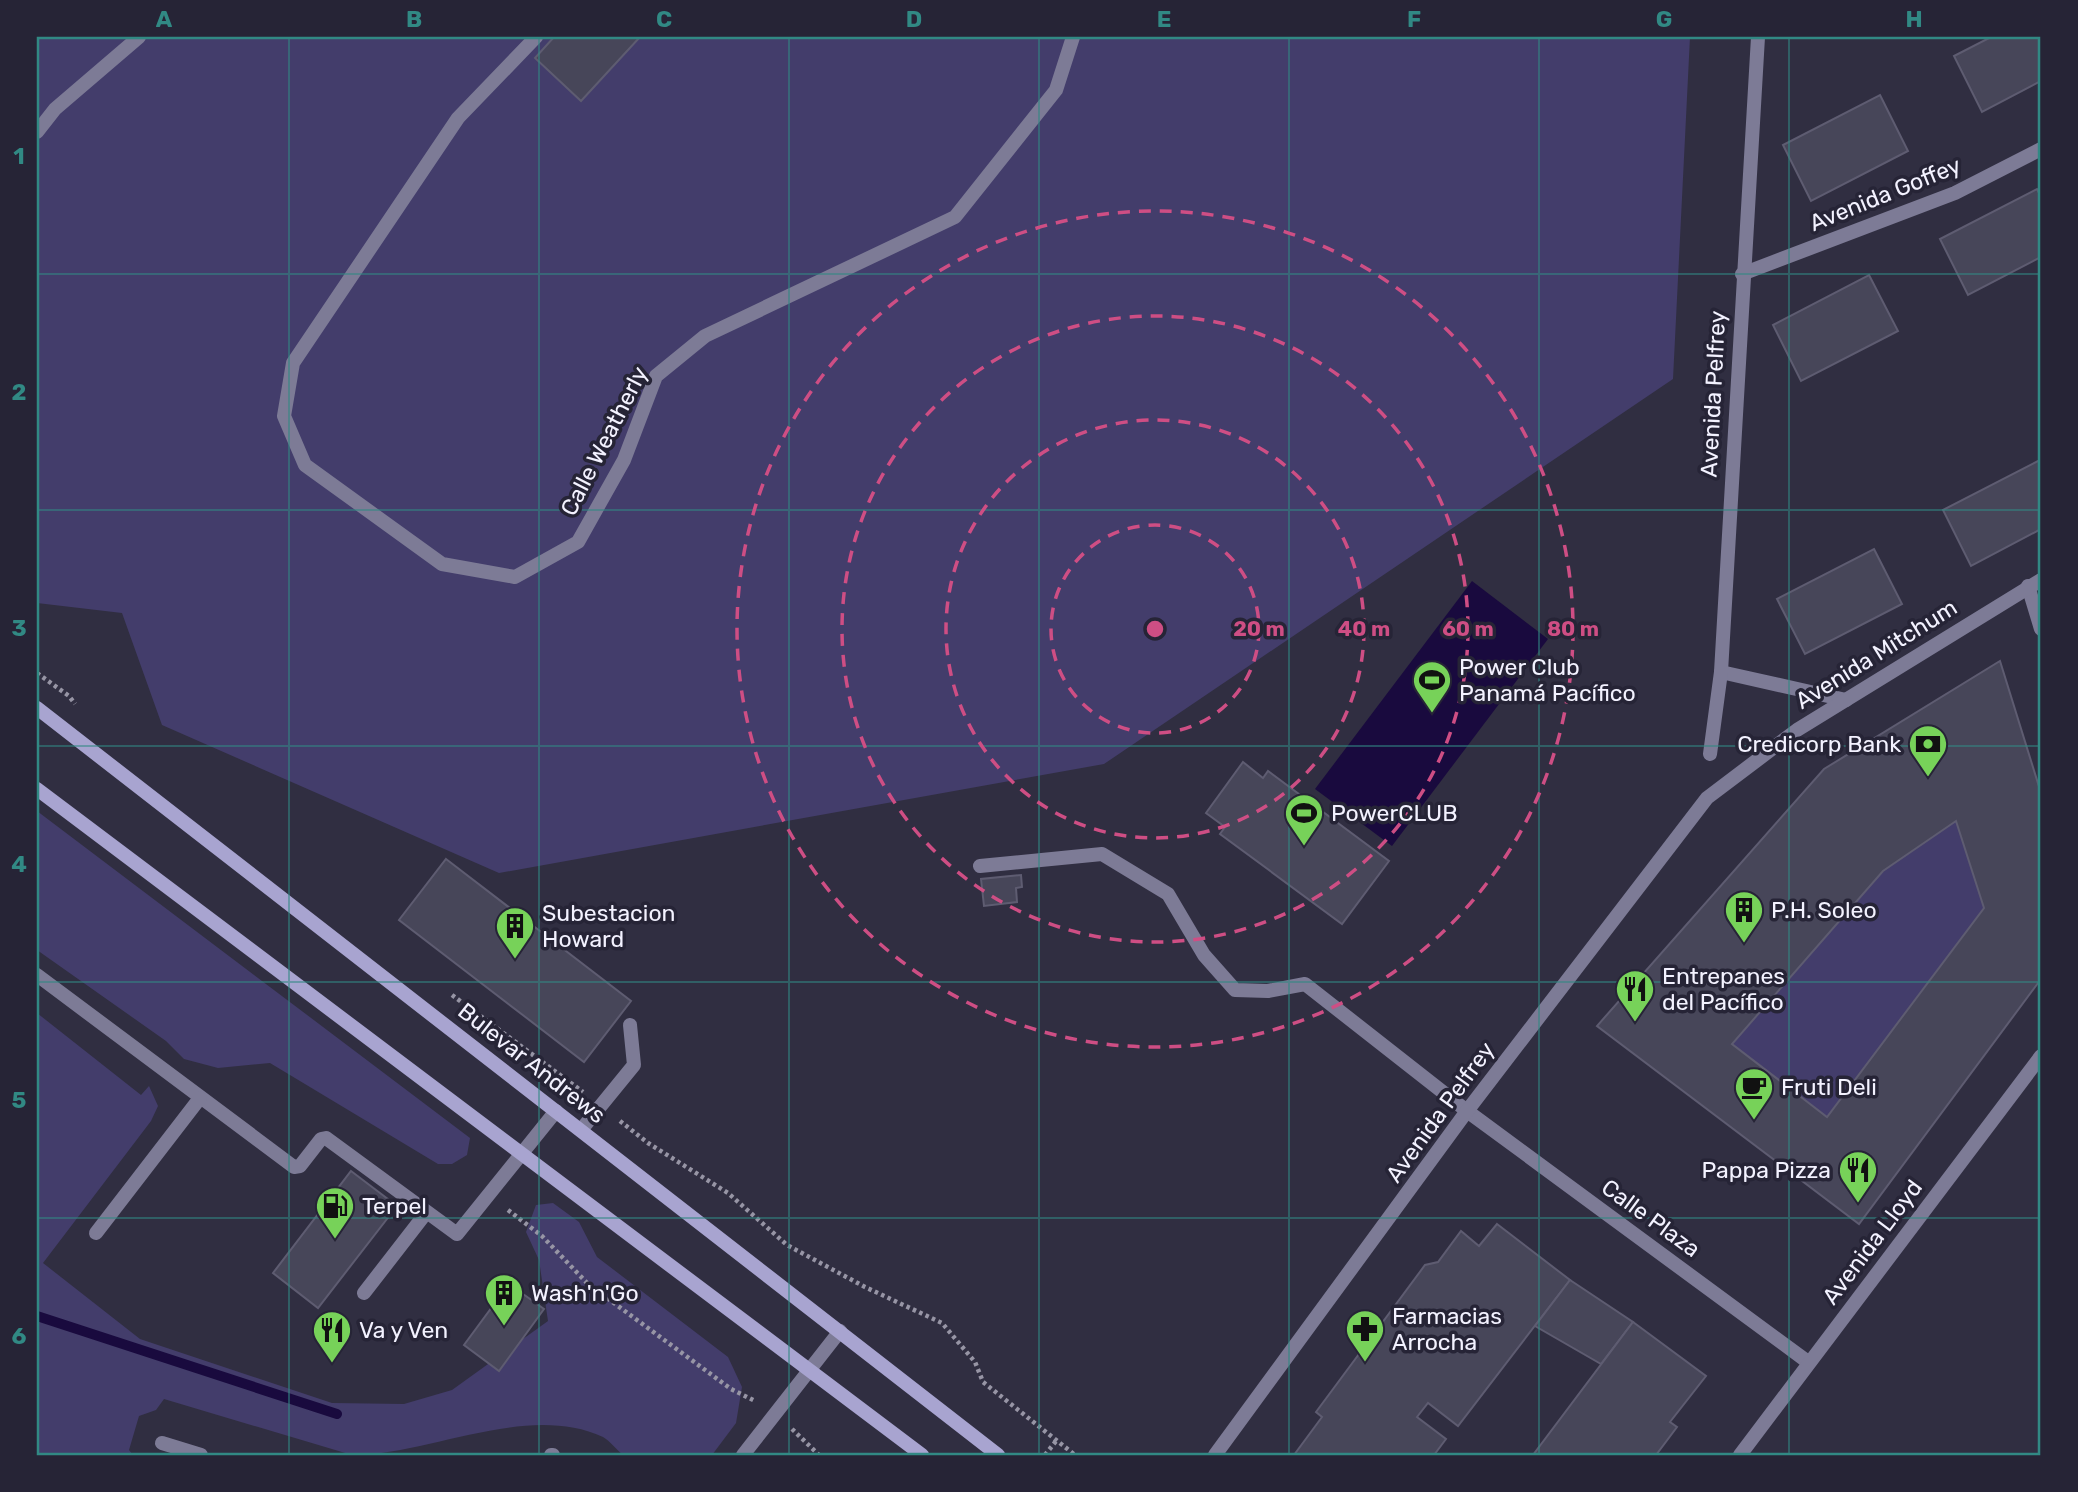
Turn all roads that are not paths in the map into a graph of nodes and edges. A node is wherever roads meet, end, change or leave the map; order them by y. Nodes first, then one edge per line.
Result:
1 (139, 37) edge
2 (536, 37) edge
3 (1073, 37) edge
4 (1758, 37) edge
5 (37, 132) edge
6 (2041, 149) edge
7 (1742, 275) junction
8 (2035, 583) edge
9 (2041, 629) edge
10 (1721, 672) junction
11 (1846, 700) junction
12 (37, 708) edge
13 (1710, 754) dead end
14 (37, 789) edge
15 (1707, 799) joint
16 (980, 866) dead end
17 (37, 975) edge
18 (630, 1025) dead end
19 (2041, 1056) edge
20 (200, 1098) junction
21 (556, 1111) junction
22 (1467, 1111) junction
23 (581, 1130) junction
24 (522, 1154) junction
25 (426, 1213) junction
26 (96, 1234) dead end
27 (364, 1293) dead end
28 (840, 1331) junction
29 (1808, 1362) junction
30 (809, 1368) junction
31 (162, 1443) dead end
32 (201, 1455) edge
33 (743, 1455) edge
34 (922, 1455) edge
35 (998, 1455) edge
36 (1214, 1455) edge
37 (1740, 1455) edge

1 - 5 street
2 - 3 street, Calle Weatherly
4 - 7 street, Avenida Pelfrey
6 - 7 street, Avenida Goffey
7 - 10 street, Avenida Pelfrey
8 - 9 street
8 - 11 street, Avenida Mitchum
10 - 11 street
10 - 13 street, Avenida Pelfrey
11 - 15 street, Avenida Mitchum
12 - 21 main road, Bulevar Andrews
14 - 24 main road
15 - 22 street, Avenida Pelfrey
16 - 22 street, Calle Plaza
17 - 20 street
18 - 23 street
19 - 29 street, Avenida Lloyd
20 - 25 street
20 - 26 street
21 - 23 main road, Bulevar Andrews
21 - 24 street
22 - 29 street, Calle Plaza
22 - 36 street, Avenida Pelfrey
23 - 28 main road, Bulevar Andrews
24 - 25 street
24 - 30 main road
25 - 27 street
28 - 30 street
28 - 35 main road, Bulevar Andrews
29 - 37 street, Avenida Lloyd
30 - 33 street
30 - 34 main road
31 - 32 street

